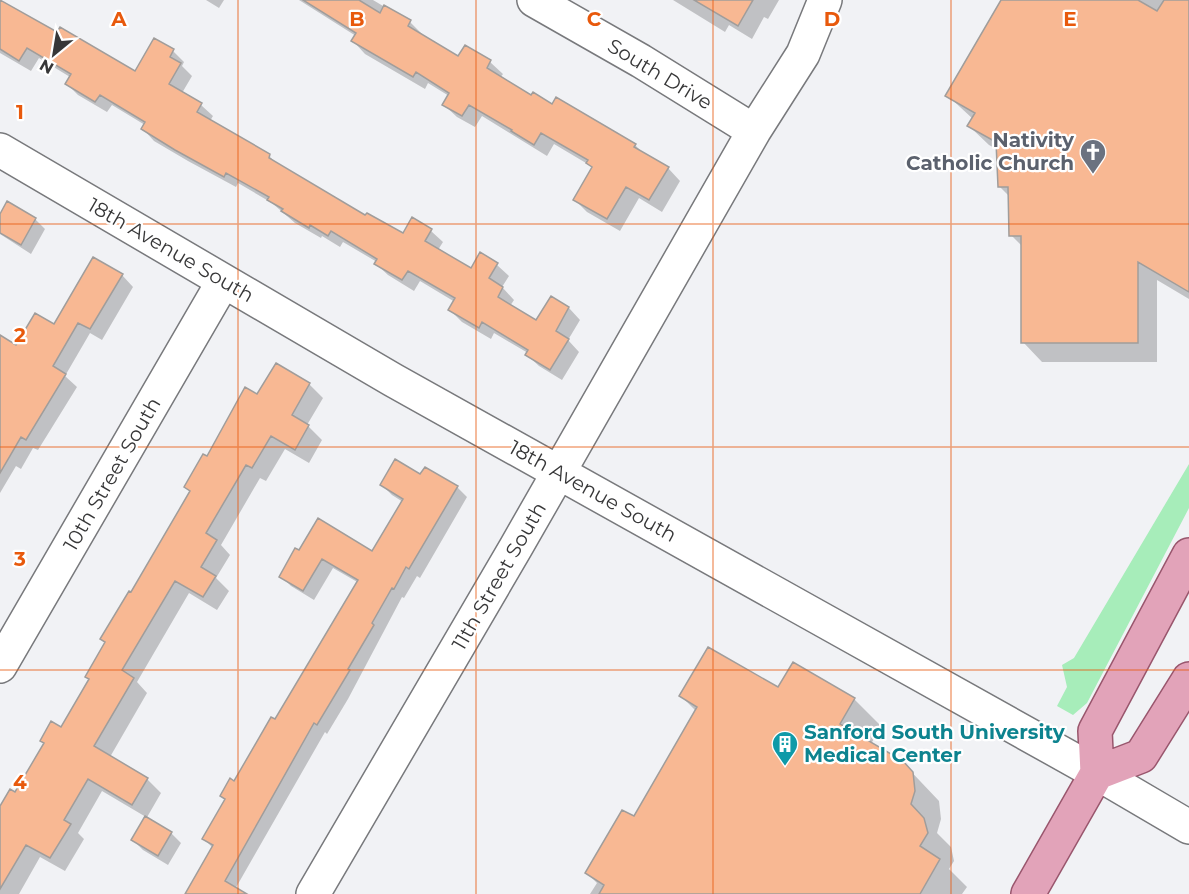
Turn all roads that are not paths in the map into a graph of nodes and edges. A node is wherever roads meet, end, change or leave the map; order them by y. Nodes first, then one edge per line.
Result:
1 (534, 0) edge
2 (825, 0) edge
3 (754, 131) junction
4 (0, 150) edge
5 (223, 282) junction
6 (559, 472) junction
7 (1189, 555) edge
8 (0, 666) edge
9 (1189, 679) edge
10 (1097, 773) junction
11 (1189, 827) edge
12 (313, 894) edge
13 (1028, 894) edge

1 - 3 street, South Drive
2 - 3 street, 11th Street South
3 - 6 street, 11th Street South
4 - 5 street, 18th Avenue South
5 - 6 street, 18th Avenue South
5 - 8 street, 10th Street South
6 - 10 street, 18th Avenue South
6 - 12 street, 11th Street South
7 - 10 main road
9 - 10 main road
10 - 11 street, 18th Avenue South
10 - 13 main road

